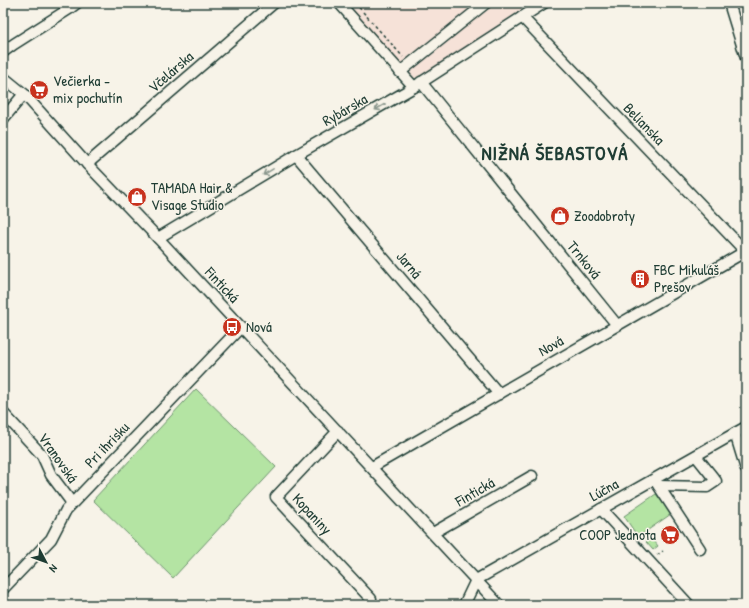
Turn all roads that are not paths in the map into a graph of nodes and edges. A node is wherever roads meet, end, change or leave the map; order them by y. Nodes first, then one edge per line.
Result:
1 (77, 3) edge
2 (274, 3) edge
3 (339, 3) edge
4 (486, 3) edge
5 (544, 3) edge
6 (729, 3) edge
7 (522, 17) junction
8 (5, 55) edge
9 (746, 58) edge
10 (400, 72) junction
11 (5, 74) edge
12 (417, 85) junction
13 (24, 94) junction
14 (3, 119) edge
15 (296, 155) junction
16 (87, 164) junction
17 (158, 238) junction
18 (746, 251) edge
19 (617, 325) junction
20 (241, 327) junction
21 (499, 394) junction
22 (3, 413) edge
23 (746, 427) edge
24 (338, 430) junction
25 (735, 433) junction
26 (696, 456) junction
27 (372, 467) junction
28 (746, 469) edge
29 (532, 476) dead end
30 (656, 483) junction
31 (72, 503) junction
32 (602, 509) junction
33 (433, 534) junction
34 (700, 549) dead end
35 (476, 580) junction
36 (3, 589) edge
37 (371, 599) dead end
38 (464, 605) edge
39 (499, 605) edge
40 (689, 605) edge

1 - 8 street
2 - 16 street, Včelárska
3 - 10 street
4 - 10 street
5 - 7 street, Rybárska
6 - 9 street
7 - 12 street, Rybárska
7 - 18 street, Belianska
10 - 12 street
11 - 13 street, Fintická
12 -> 15 street, Rybárska
12 - 19 street, Trnková
13 - 14 street
13 - 16 street, Fintická
15 -> 17 street, Rybárska
15 - 21 street, Jarná
16 - 17 street, Fintická
17 - 20 street, Fintická
18 - 19 street, Nová
19 - 21 street, Nová
20 - 24 street, Fintická
20 - 31 street, Pri ihrisku
21 - 27 street, Nová
22 - 31 street, Vranovská
23 - 25 street, Lúčna
24 - 27 street, Fintická
24 - 37 street, Kopaniny
25 - 26 street, Lúčna
25 - 28 street
26 - 30 street, Lúčna
26 - 30 street
27 - 33 street, Fintická
29 - 33 street, Fintická
30 - 32 street, Lúčna
30 - 34 street
31 - 36 street, Pri ihrisku
32 - 35 street, Lúčna
32 - 40 street
33 - 35 street, Fintická
35 - 38 street
35 - 39 street, Fintická

